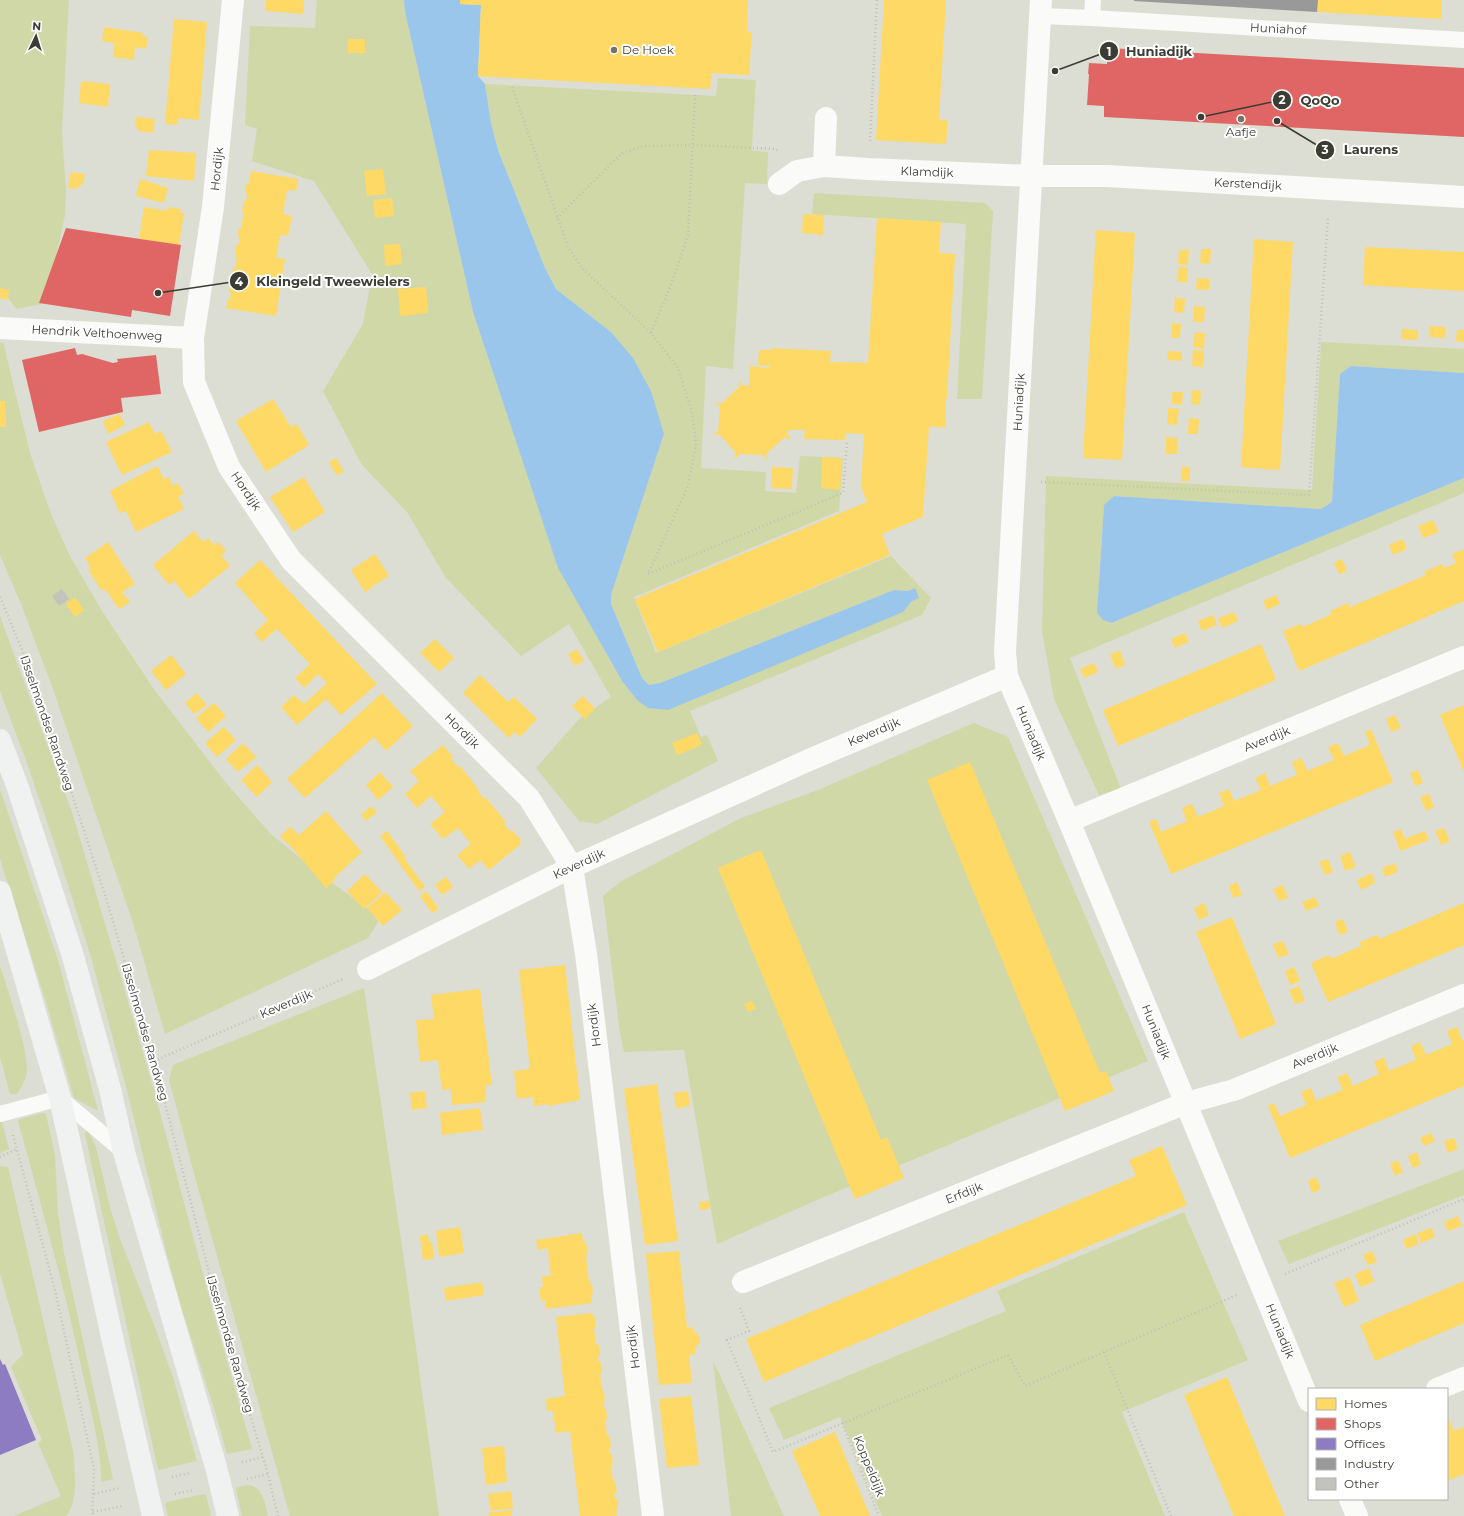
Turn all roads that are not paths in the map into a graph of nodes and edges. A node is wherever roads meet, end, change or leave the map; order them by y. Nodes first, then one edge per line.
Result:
1 (233, 0) edge
2 (1093, 0) edge
3 (1041, 8) edge
4 (1092, 18) junction
5 (1464, 40) edge
6 (826, 118) dead end
7 (824, 166) junction
8 (1031, 176) junction
9 (779, 184) dead end
10 (1464, 197) edge
11 (0, 328) edge
12 (194, 338) junction
13 (1464, 657) edge
14 (1007, 676) junction
15 (0, 740) edge
16 (1069, 821) junction
17 (572, 867) junction
18 (0, 892) edge
19 (368, 969) road end
20 (1464, 995) edge
21 (60, 1098) junction
22 (1186, 1104) junction
23 (3, 1113) edge
24 (124, 1152) junction
25 (743, 1282) road end
26 (1464, 1378) edge
27 (1439, 1388) edge
28 (1308, 1399) edge
29 (149, 1500) edge
30 (1350, 1500) edge
31 (228, 1516) edge
32 (653, 1516) edge
33 (1357, 1516) edge

1 - 12 street, Hordijk
2 - 4 lane
3 - 4 lane, Huniadijk
3 - 8 street, Huniadijk
4 - 5 lane, Huniahof
6 - 7 street
7 - 8 street, Klamdijk
7 - 9 street, Klamdijk
8 - 10 street, Kerstendijk
8 - 14 street, Huniadijk
11 - 12 street, Hendrik Velthoenweg
12 - 17 street, Hordijk
13 - 16 street, Averdijk
14 - 16 street, Huniadijk
14 - 17 street, Keverdijk
15 - 24 main road
16 - 22 street, Huniadijk
17 - 19 street, Keverdijk
17 - 32 street, Hordijk
18 - 21 main road
20 - 22 street, Averdijk
21 - 23 lane
21 - 24 lane
21 - 29 main road
22 - 25 street, Erfdijk
22 - 28 street, Huniadijk
24 - 31 main road
26 - 27 street
30 - 33 street

